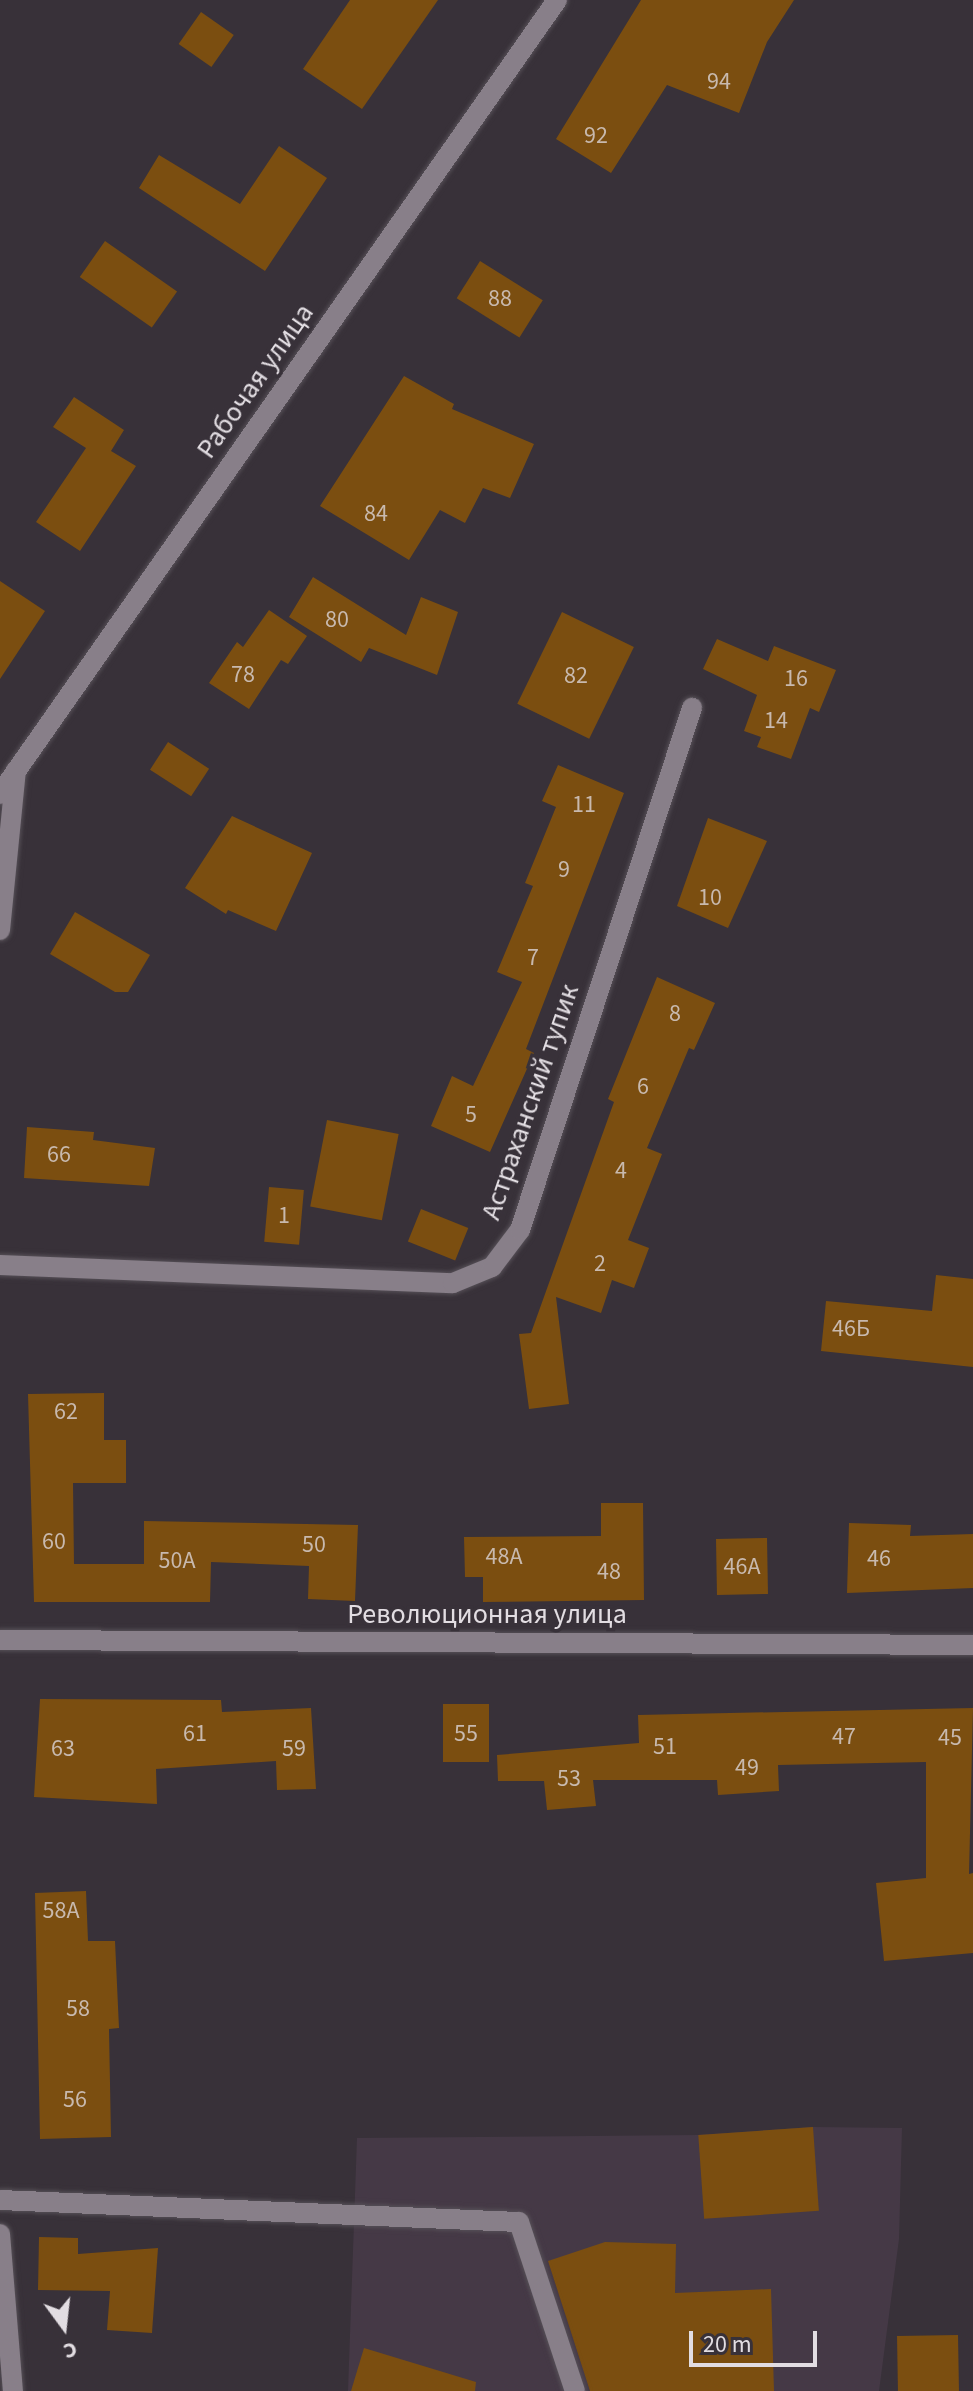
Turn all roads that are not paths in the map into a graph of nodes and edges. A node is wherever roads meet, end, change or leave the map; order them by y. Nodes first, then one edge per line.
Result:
1 (557, 0) edge
2 (692, 708) dead end
3 (16, 771) junction
4 (0, 794) edge
5 (0, 930) edge
6 (0, 1265) edge
7 (0, 1640) edge
8 (973, 1645) edge
9 (0, 2200) edge
10 (0, 2234) edge
11 (13, 2391) edge
12 (575, 2391) edge

1 - 3 street, Рабочая улица
2 - 6 street, Астраханский тупик
3 - 4 street, Рабочая улица
3 - 5 street
7 - 8 street, Революционная улица
9 - 12 street
10 - 11 street

